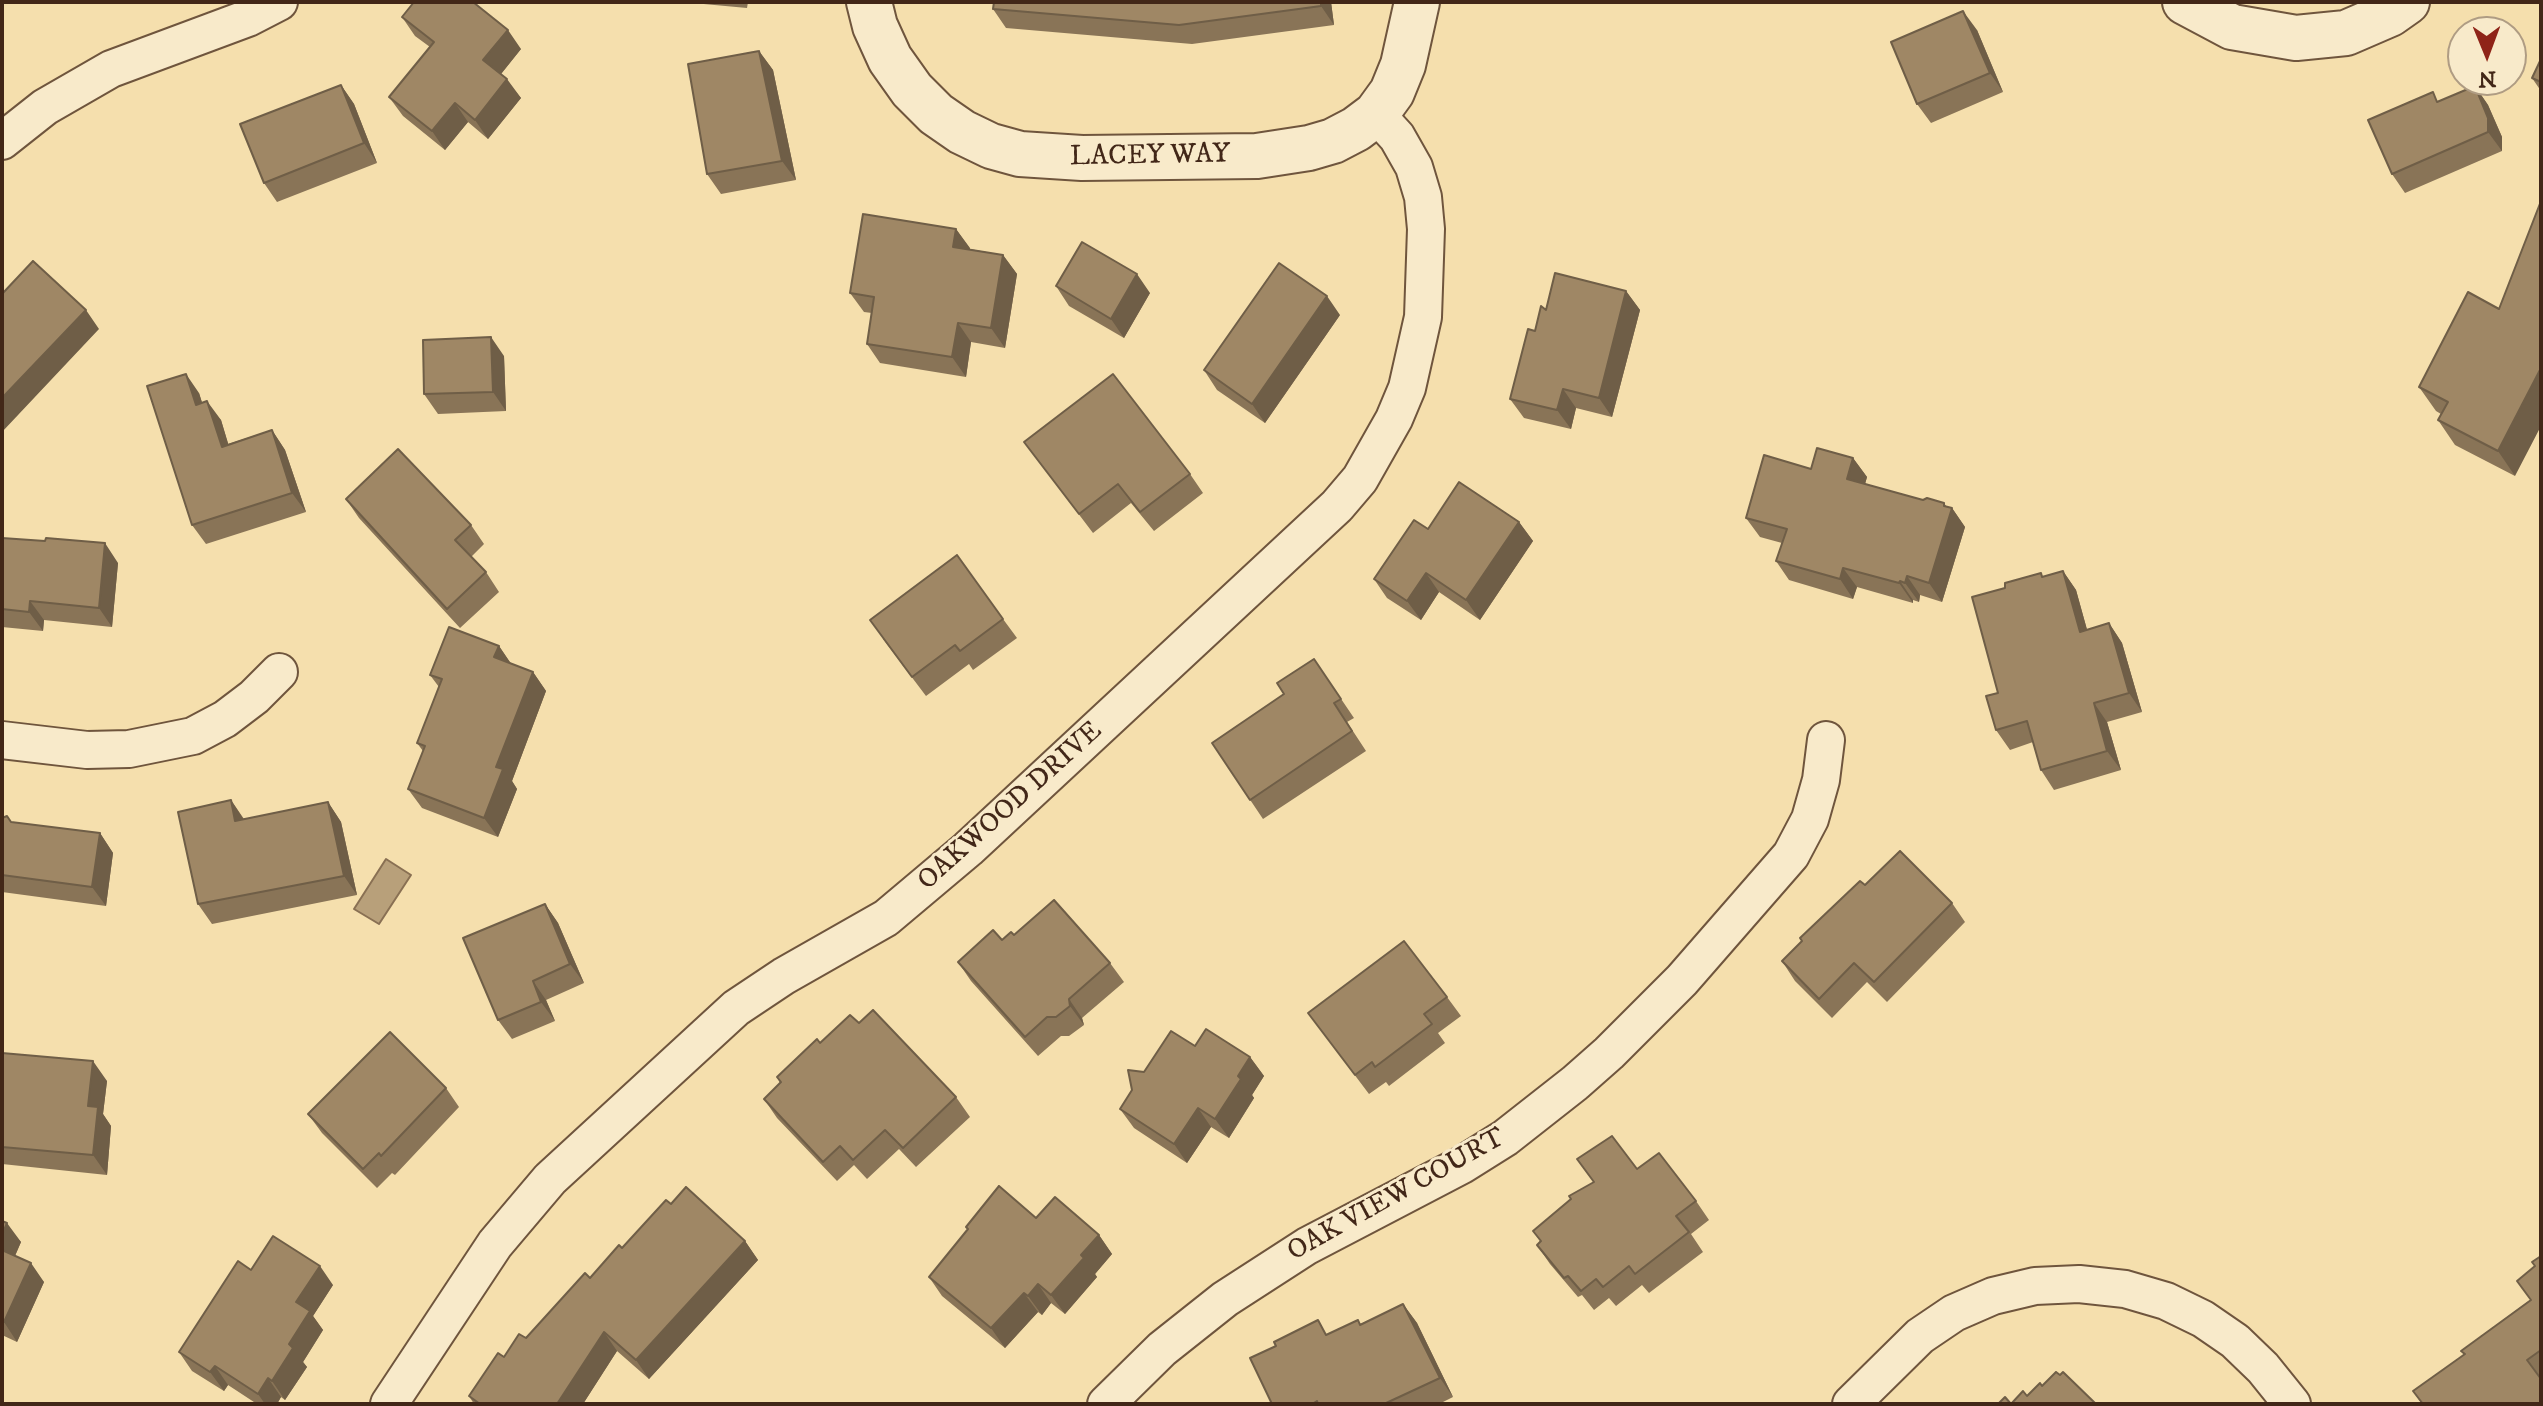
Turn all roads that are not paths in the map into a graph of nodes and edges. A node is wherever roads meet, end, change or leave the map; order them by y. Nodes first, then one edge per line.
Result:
1 (279, 2) edge
2 (869, 2) edge
3 (1417, 2) edge
4 (2185, 2) edge
5 (2407, 2) edge
6 (1376, 114) junction
7 (2, 141) edge
8 (279, 672) dead end
9 (2, 740) edge
10 (1826, 740) dead end
11 (389, 1404) edge
12 (1106, 1404) edge
13 (1851, 1404) edge
14 (2292, 1404) edge

1 - 7 street
2 - 6 street, LACEY WAY
3 - 6 street, LACEY WAY
4 - 5 street
6 - 11 street, OAKWOOD DRIVE
8 - 9 street
10 - 12 street, OAK VIEW COURT
13 - 14 street

